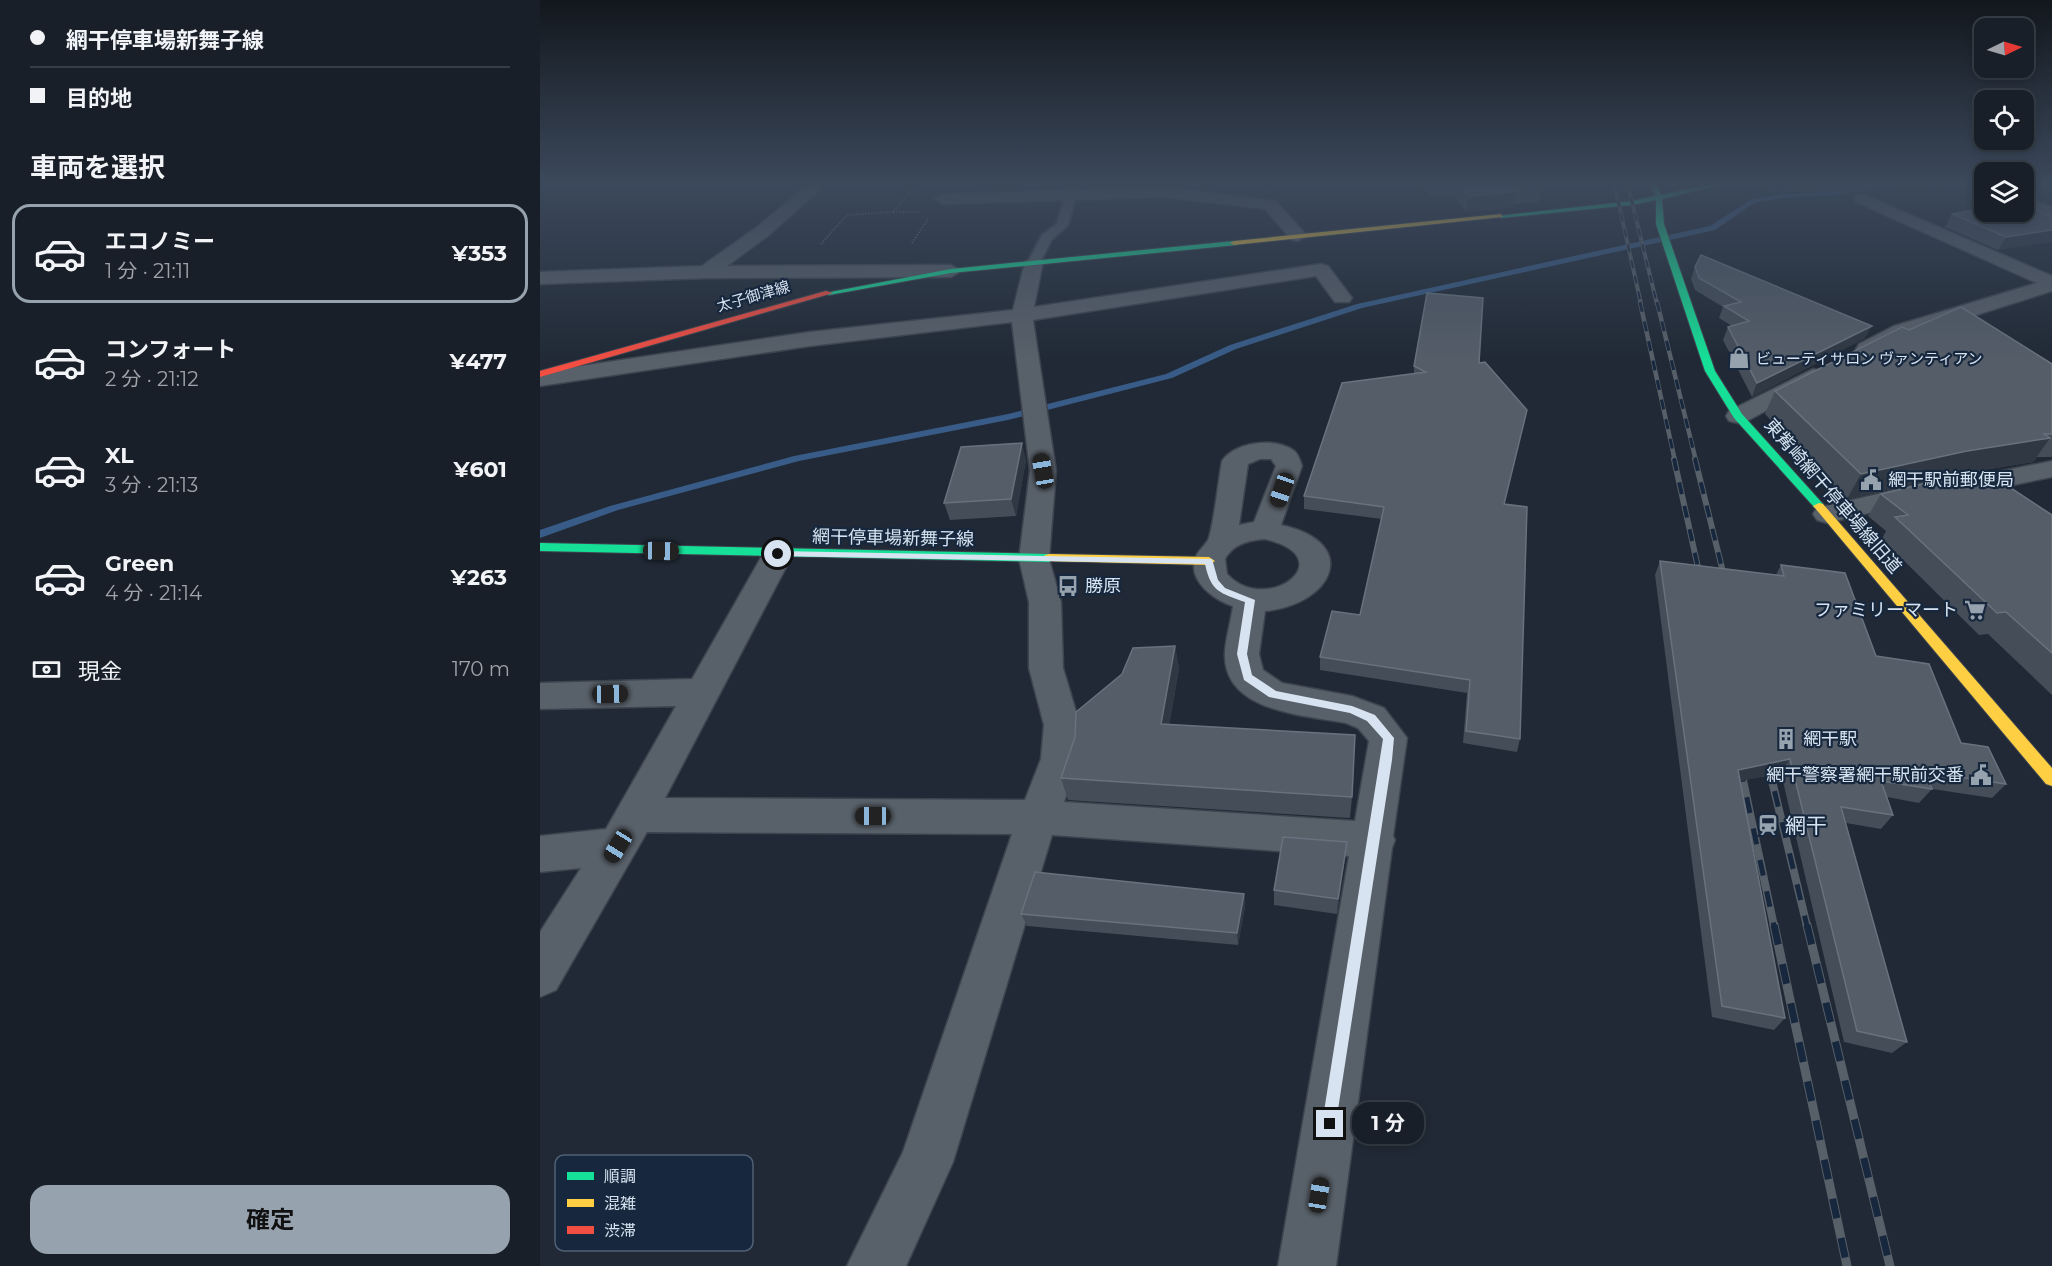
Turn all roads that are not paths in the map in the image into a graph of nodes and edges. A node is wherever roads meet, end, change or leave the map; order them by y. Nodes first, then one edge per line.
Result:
1 (749, 241) edge
2 (1044, 241) edge
3 (1246, 241) edge
4 (1666, 241) edge
5 (1957, 241) edge
6 (1034, 262) junction
7 (951, 271) junction
8 (707, 272) junction
9 (540, 278) edge
10 (2052, 284) edge
11 (1342, 298) dead end
12 (1022, 315) junction
13 (1851, 357) edge
14 (1831, 368) edge
15 (540, 377) edge
16 (1737, 416) junction
17 (2052, 469) edge
18 (1827, 514) junction
19 (1266, 530) junction
20 (540, 547) edge
21 (1215, 552) junction
22 (778, 554) junction
23 (1034, 558) junction
24 (1250, 600) junction
25 (703, 692) junction
26 (540, 696) edge
27 (2052, 779) edge
28 (1038, 817) junction
29 (627, 831) junction
30 (1375, 840) junction
31 (540, 854) edge
32 (540, 974) edge
33 (876, 1266) edge
34 (1307, 1266) edge

1 - 8 street
2 - 6 lane
3 - 6 main road, 太子御津線
4 - 16 main road, 東觜崎網干停車場線旧道
5 - 10 street
6 - 7 main road, 太子御津線
6 - 12 street
7 - 8 street
7 - 15 main road, 太子御津線
8 - 9 street
10 - 13 street
11 - 12 street
12 - 15 street
12 - 23 street
14 - 16 street
16 - 18 main road, 東觜崎網干停車場線旧道
17 - 18 street
18 - 27 main road, 東觜崎網干停車場線旧道
19 - 21 street
19 - 21 street
19 - 24 street
20 - 22 main road, 網干停車場新舞子線
21 - 23 main road, 網干停車場新舞子線
21 - 24 street
22 - 23 main road, 網干停車場新舞子線
22 - 25 street
23 - 28 street
24 - 30 street
25 - 26 street
25 - 29 street
28 - 29 street
28 - 30 street
28 - 33 street
29 - 31 street
29 - 32 street
30 - 34 street

